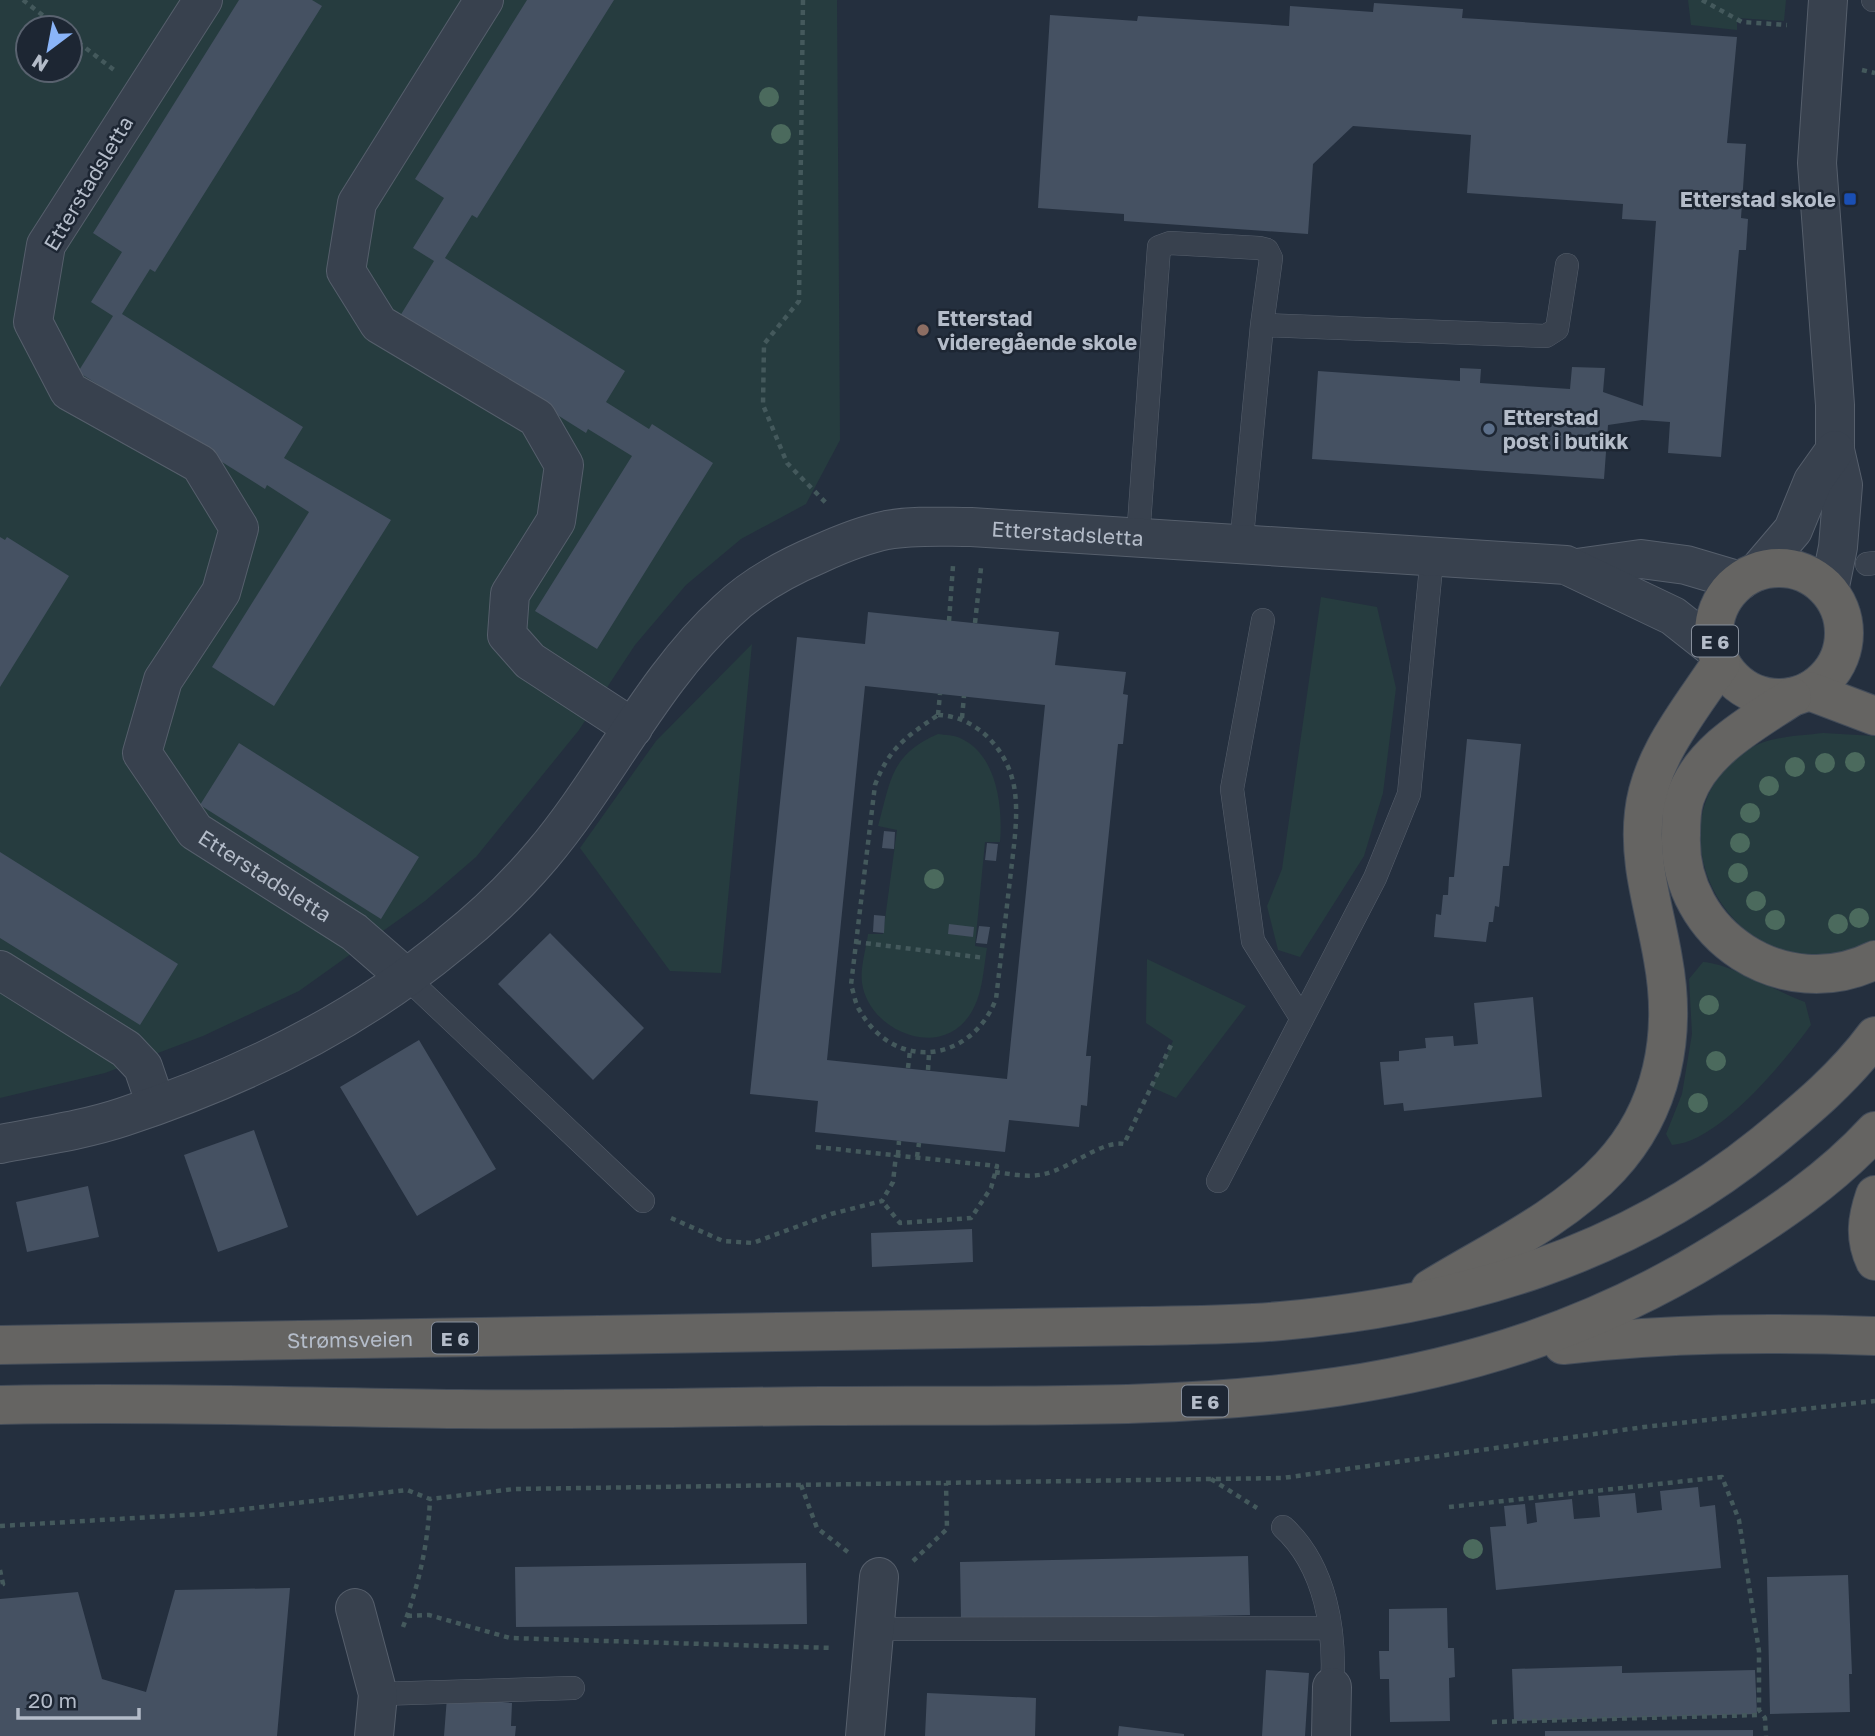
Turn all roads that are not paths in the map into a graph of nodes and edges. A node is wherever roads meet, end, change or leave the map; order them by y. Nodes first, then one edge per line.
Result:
1 (203, 0) edge
2 (484, 0) edge
3 (1829, 0) edge
4 (1567, 265) dead end
5 (1262, 326) junction
6 (1835, 450) junction
7 (1138, 538) junction
8 (1241, 547) junction
9 (1432, 557) junction
10 (1577, 568) junction
11 (1749, 576) junction
12 (1834, 599) junction
13 (1263, 620) dead end
14 (1875, 642) edge
15 (1719, 657) junction
16 (1801, 694) junction
17 (1875, 716) edge
18 (633, 728) junction
19 (1875, 960) edge
20 (0, 970) edge
21 (407, 978) junction
22 (1302, 1019) junction
23 (1875, 1036) edge
24 (156, 1105) junction
25 (1875, 1132) edge
26 (0, 1144) edge
27 (1218, 1181) dead end
28 (1875, 1195) edge
29 (643, 1201) road end
30 (1875, 1261) edge
31 (1404, 1305) junction
32 (1875, 1336) edge
33 (0, 1345) edge
34 (1498, 1353) junction
35 (98, 1403) junction
36 (0, 1405) edge
37 (0, 1431) edge
38 (1283, 1527) road end
39 (879, 1577) dead end
40 (355, 1608) dead end
41 (1330, 1628) junction
42 (873, 1639) junction
43 (1332, 1687) joint
44 (573, 1688) dead end
45 (378, 1694) junction
46 (374, 1736) edge
47 (864, 1736) edge
48 (1331, 1736) edge

1 - 21 street, Etterstadsletta
2 - 18 street
3 - 6 street
4 - 5 lane
5 - 7 lane
5 - 8 lane
6 - 11 street
6 - 12 street
7 - 8 street, Etterstadsletta
7 - 18 street, Etterstadsletta
8 - 9 street, Etterstadsletta
9 - 10 street, Etterstadsletta
9 - 22 lane
10 - 11 street, Etterstadsletta
10 - 15 street, Etterstadsletta
11 - 12 highway
11 - 15 highway, E 6
12 - 14 highway
12 - 16 highway
13 - 22 lane
15 - 16 highway, E 6
15 - 31 highway
16 - 17 highway, E 6
16 - 19 highway
18 - 21 street, Etterstadsletta
20 - 24 street
21 - 24 street, Etterstadsletta
21 - 29 lane
22 - 27 lane
23 - 31 highway, E 6
24 - 26 street, Etterstadsletta
25 - 34 highway, E 6
28 - 30 highway
31 - 33 highway, Strømsveien / E 6
32 - 34 highway, E 6
34 - 35 highway, E 6
35 - 36 highway, E 6
35 - 37 highway
38 - 41 lane
39 - 42 street
40 - 45 street
41 - 42 lane
41 - 43 lane
42 - 47 street
43 - 48 street
44 - 45 lane
45 - 46 street

